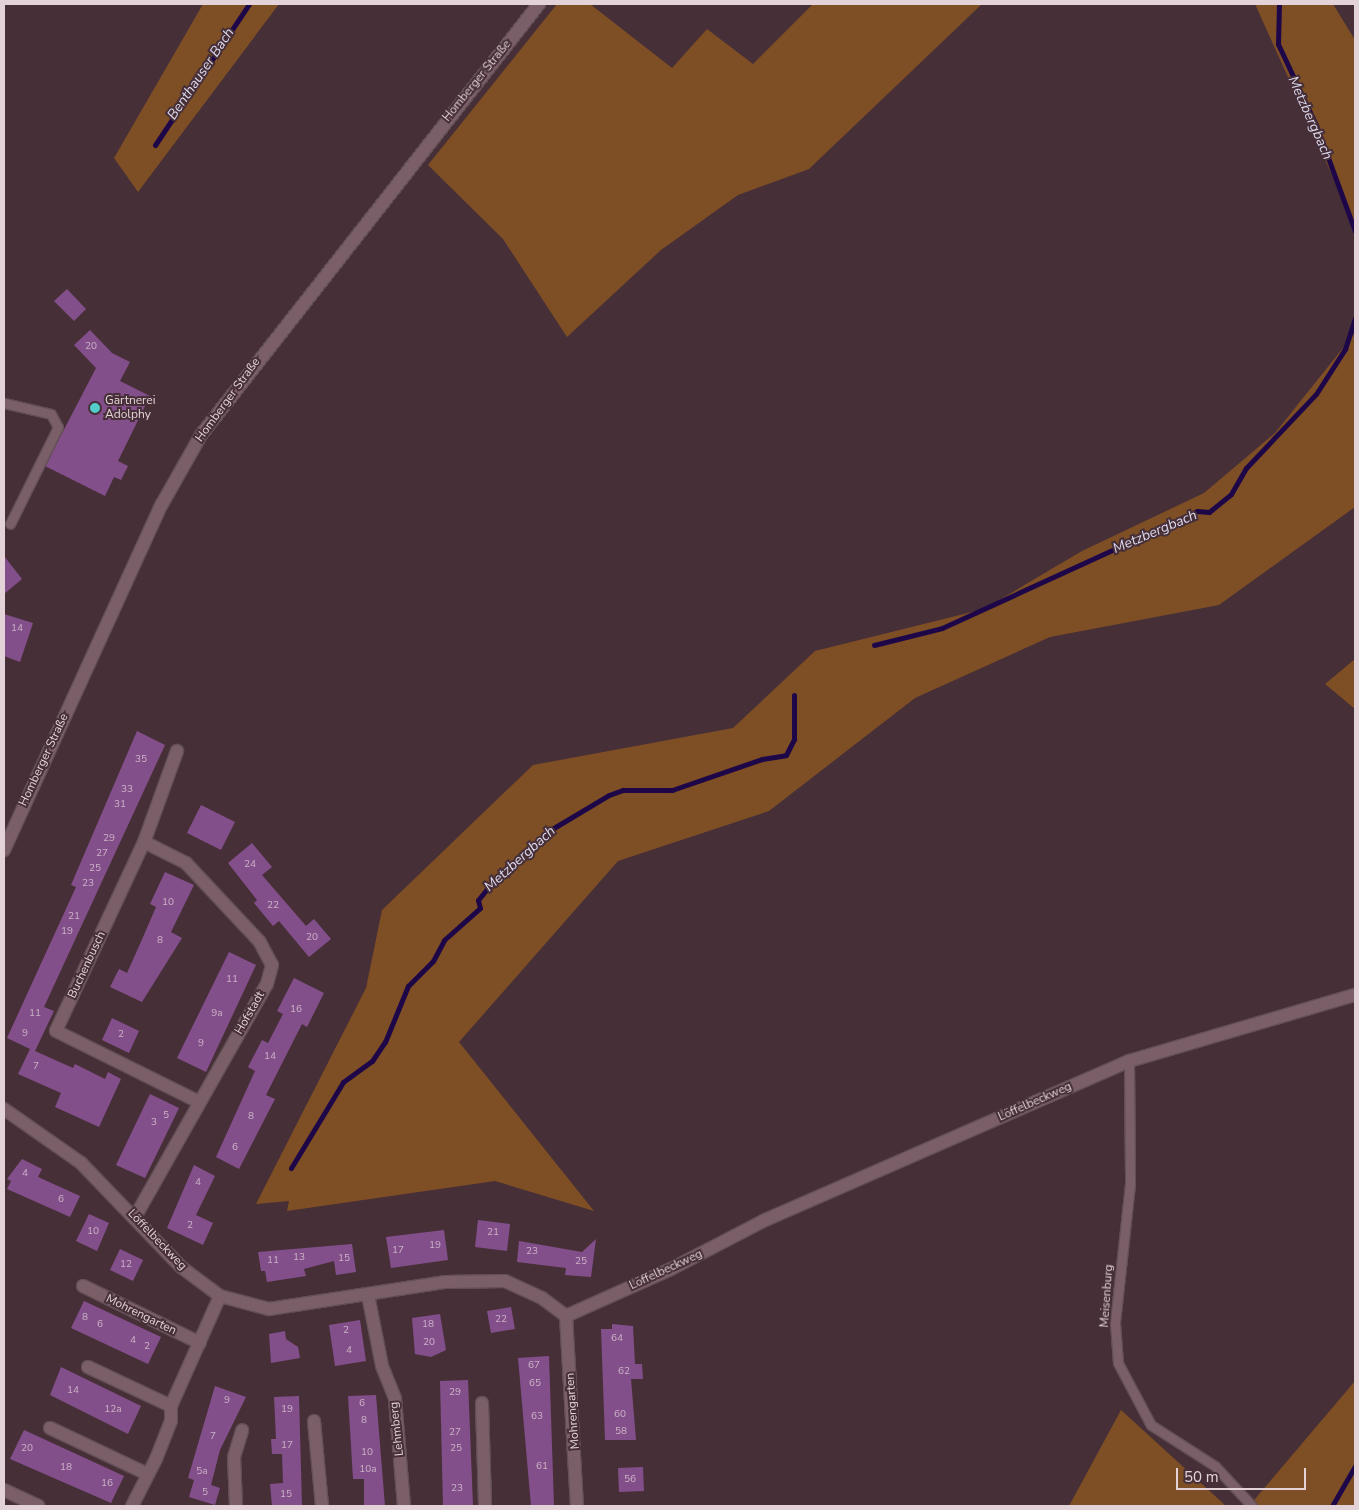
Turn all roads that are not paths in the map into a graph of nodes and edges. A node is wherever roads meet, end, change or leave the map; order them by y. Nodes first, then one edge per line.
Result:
1 (539, 4) edge
2 (4, 403) edge
3 (10, 524) dead end
4 (177, 751) dead end
5 (144, 842) junction
6 (4, 850) edge
7 (1355, 995) edge
8 (1129, 1061) junction
9 (199, 1102) junction
10 (4, 1109) edge
11 (9, 1116) edge
12 (135, 1217) junction
13 (83, 1286) dead end
14 (368, 1295) junction
15 (220, 1296) junction
16 (566, 1316) junction
17 (200, 1343) junction
18 (88, 1367) dead end
19 (482, 1403) dead end
20 (171, 1406) junction
21 (314, 1421) dead end
22 (50, 1428) dead end
23 (242, 1430) dead end
24 (145, 1473) junction
25 (4, 1490) edge
26 (38, 1506) edge
27 (132, 1506) edge
28 (236, 1506) edge
29 (322, 1506) edge
30 (404, 1506) edge
31 (485, 1506) edge
32 (577, 1506) edge
33 (1252, 1506) edge

1 - 6 street, Homberger Straße
2 - 3 lane
4 - 5 street, Buchenbusch
5 - 9 street, Hofstadt
5 - 9 street, Buchenbusch
7 - 8 street, Löffelbeckweg
8 - 16 street, Löffelbeckweg
8 - 33 lane, Meisenburg
9 - 12 street, Hofstadt
10 - 11 street, Löffelbeckweg
11 - 12 street, Löffelbeckweg
12 - 15 street, Löffelbeckweg
13 - 17 street, Mohrengarten
14 - 15 street, Löffelbeckweg
14 - 16 street, Löffelbeckweg
14 - 30 street, Lehmberg
15 - 17 street
16 - 32 street, Mohrengarten
17 - 20 street
18 - 20 street
19 - 31 street
20 - 24 street
21 - 29 street
22 - 24 street
23 - 28 street
24 - 27 street
25 - 26 street

